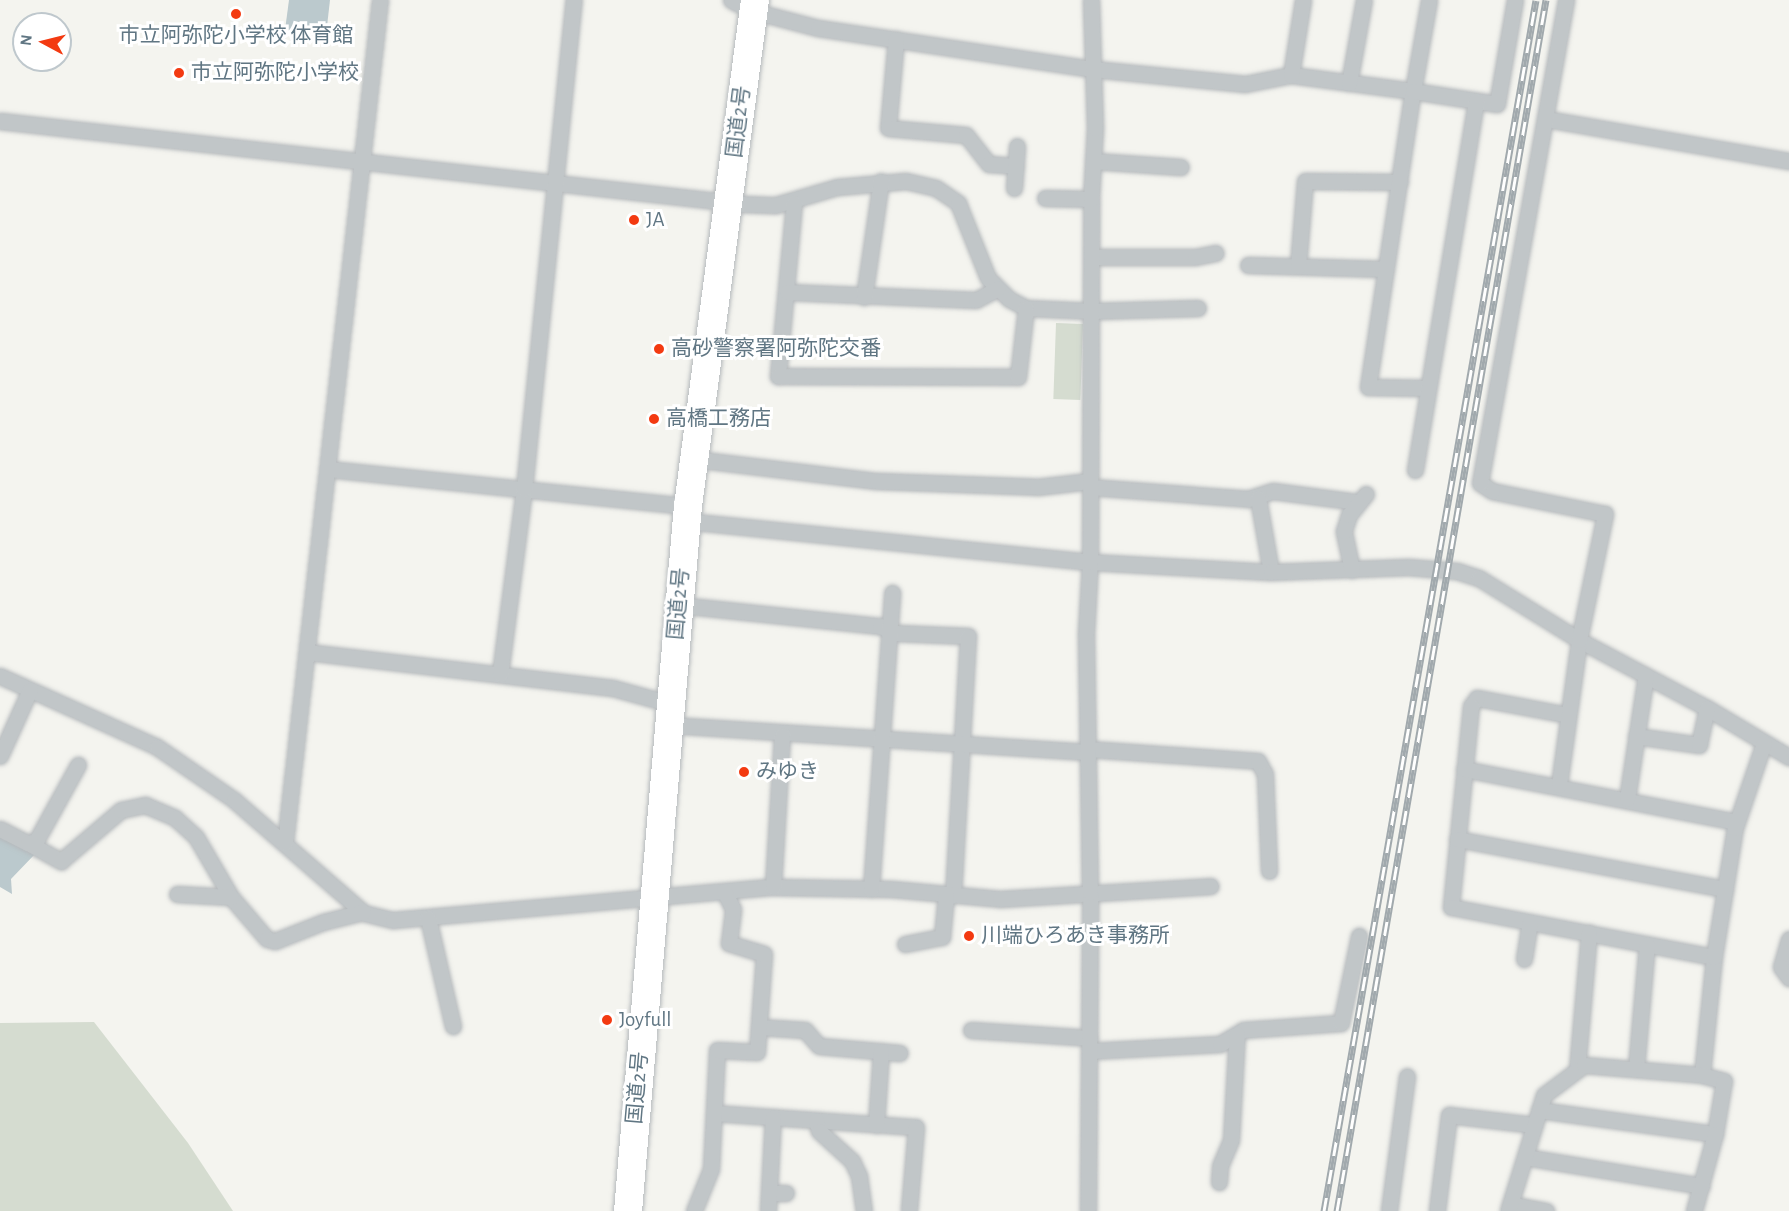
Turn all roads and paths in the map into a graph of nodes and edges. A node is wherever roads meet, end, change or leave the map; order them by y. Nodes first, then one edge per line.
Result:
1 (380, 0) edge
2 (574, 0) edge
3 (1091, 0) edge
4 (1303, 0) edge
5 (1364, 0) edge
6 (1429, 0) edge
7 (1515, 0) edge
8 (1566, 0) edge
9 (746, 4) edge
10 (896, 39) junction
11 (1093, 69) junction
12 (1291, 75) junction
13 (1349, 83) junction
14 (1413, 92) junction
15 (1476, 101) junction
16 (1546, 118) junction
17 (0, 121) edge
18 (1017, 146) dead end
19 (1093, 161) junction
20 (1789, 161) edge
21 (363, 163) junction
22 (1016, 166) junction
23 (1180, 167) dead end
24 (881, 181) junction
25 (1400, 182) junction
26 (557, 183) junction
27 (1014, 188) dead end
28 (1045, 198) dead end
29 (1091, 199) junction
30 (729, 202) junction
31 (794, 202) junction
32 (1216, 253) dead end
33 (1091, 257) junction
34 (1248, 265) dead end
35 (1298, 266) junction
36 (1386, 269) junction
37 (997, 288) junction
38 (787, 292) junction
39 (864, 297) junction
40 (1026, 308) junction
41 (1198, 308) dead end
42 (1092, 312) junction
43 (1428, 388) junction
44 (694, 459) junction
45 (328, 469) junction
46 (1415, 470) dead end
47 (1090, 484) junction
48 (524, 489) junction
49 (1258, 498) junction
50 (687, 514) junction
51 (1090, 562) junction
52 (1352, 570) junction
53 (1271, 572) junction
54 (892, 593) dead end
55 (680, 605) junction
56 (889, 630) junction
57 (1579, 640) junction
58 (307, 652) junction
59 (500, 674) junction
60 (1646, 675) junction
61 (0, 676) edge
62 (30, 690) junction
63 (1707, 708) junction
64 (670, 715) junction
65 (1569, 715) junction
66 (782, 735) junction
67 (1636, 736) junction
68 (881, 741) junction
69 (1764, 743) junction
70 (962, 745) junction
71 (1088, 751) junction
72 (0, 756) edge
73 (1789, 757) edge
74 (78, 765) dead end
75 (1464, 769) junction
76 (1559, 786) junction
77 (1627, 799) junction
78 (1737, 822) junction
79 (0, 829) edge
80 (1457, 839) junction
81 (28, 843) junction
82 (285, 843) junction
83 (1269, 871) dead end
84 (1211, 886) dead end
85 (772, 887) junction
86 (871, 889) junction
87 (1725, 889) junction
88 (724, 891) junction
89 (1090, 892) junction
90 (177, 894) dead end
91 (950, 895) junction
92 (231, 897) junction
93 (656, 897) junction
94 (363, 912) junction
95 (428, 918) junction
96 (1530, 922) junction
97 (1589, 933) junction
98 (1359, 936) dead end
99 (1789, 939) edge
100 (905, 944) dead end
101 (1647, 944) junction
102 (1714, 957) junction
103 (1524, 959) dead end
104 (1789, 978) edge
105 (453, 1026) dead end
106 (759, 1027) junction
107 (971, 1030) dead end
108 (1237, 1034) junction
109 (1090, 1045) junction
110 (881, 1051) junction
111 (900, 1053) dead end
112 (1636, 1069) junction
113 (1577, 1070) junction
114 (1702, 1075) junction
115 (1407, 1076) dead end
116 (1539, 1110) junction
117 (714, 1113) junction
118 (773, 1117) junction
119 (816, 1120) junction
120 (876, 1125) junction
121 (1534, 1125) junction
122 (1715, 1134) junction
123 (1526, 1157) junction
124 (1220, 1182) dead end
125 (1702, 1186) junction
126 (769, 1193) junction
127 (786, 1193) dead end
128 (1509, 1208) edge
129 (628, 1211) edge
130 (694, 1211) edge
131 (768, 1211) edge
132 (864, 1211) edge
133 (909, 1211) edge
134 (1088, 1211) edge
135 (1389, 1211) edge
136 (1437, 1211) edge
137 (1546, 1211) edge
138 (1694, 1211) edge

1 - 21 street
2 - 26 street
3 - 11 street
4 - 12 street
5 - 13 street
6 - 14 street
7 - 15 street
8 - 16 street
9 - 10 street
9 - 30 highway, 国道2号
10 - 11 street
10 - 22 street
11 - 12 street
11 - 19 street
12 - 13 street
13 - 14 street
14 - 15 street
14 - 25 street
15 - 43 street
16 - 20 street
16 - 57 street
17 - 21 street
18 - 22 street
19 - 23 street
19 - 29 street
21 - 26 street
21 - 45 street
22 - 27 street
24 - 31 street
24 - 37 street
24 - 39 street
25 - 35 street
25 - 36 street
26 - 30 street
26 - 48 street
28 - 29 street
29 - 33 street
30 - 31 street
30 - 44 highway, 国道2号
31 - 38 street
32 - 33 street
33 - 42 street
34 - 35 street
35 - 36 street
36 - 43 street
37 - 39 street
37 - 40 street
38 - 39 street
38 - 40 street
40 - 42 street
41 - 42 street
42 - 47 street
43 - 46 street
44 - 47 street
44 - 50 highway, 国道2号
45 - 48 street
45 - 58 street
47 - 49 street
47 - 51 street
48 - 50 street
48 - 59 street
49 - 52 street
49 - 53 street
50 - 51 street
50 - 55 highway, 国道2号
51 - 53 street
51 - 71 street
52 - 53 street
52 - 57 street
54 - 56 street
55 - 56 street
55 - 64 highway, 国道2号
56 - 68 street
56 - 70 street
57 - 60 street
57 - 65 street
58 - 59 street
58 - 82 street
59 - 64 street
60 - 63 street
60 - 67 street
61 - 62 street
62 - 72 street
62 - 82 street
63 - 67 street
63 - 69 street
64 - 66 street
64 - 93 highway, 国道2号
65 - 75 street
65 - 76 street
66 - 68 street
66 - 85 street
67 - 77 street
68 - 70 street
68 - 86 street
69 - 73 street
69 - 78 street
70 - 71 street
70 - 91 street
71 - 83 street
71 - 89 street
74 - 81 street
75 - 76 street
75 - 80 street
76 - 77 street
77 - 78 street
78 - 87 street
79 - 81 street
80 - 87 street
80 - 96 street
81 - 92 street
82 - 94 street
84 - 89 street
85 - 86 street
85 - 88 street
86 - 91 street
87 - 102 street
88 - 93 street
88 - 106 street
89 - 91 street
89 - 109 street
90 - 92 street
91 - 100 street
92 - 94 street
93 - 95 street
93 - 129 highway, 国道2号
94 - 95 street
95 - 105 street
96 - 97 street
96 - 103 street
97 - 101 street
97 - 113 street
98 - 108 street
99 - 104 street
101 - 102 street
101 - 112 street
102 - 114 street
106 - 110 street
106 - 117 street
107 - 109 street
108 - 109 street
108 - 124 street
109 - 134 street
110 - 111 street
110 - 120 street
112 - 113 street
112 - 114 street
113 - 116 street
114 - 122 street
115 - 135 street
116 - 121 street
116 - 122 street
117 - 118 street
117 - 130 street
118 - 119 street
118 - 126 street
119 - 120 street
119 - 132 street
120 - 133 street
121 - 123 street
121 - 136 street
122 - 125 street
123 - 125 street
123 - 128 street
125 - 138 street
126 - 127 street
126 - 131 street
128 - 137 street

